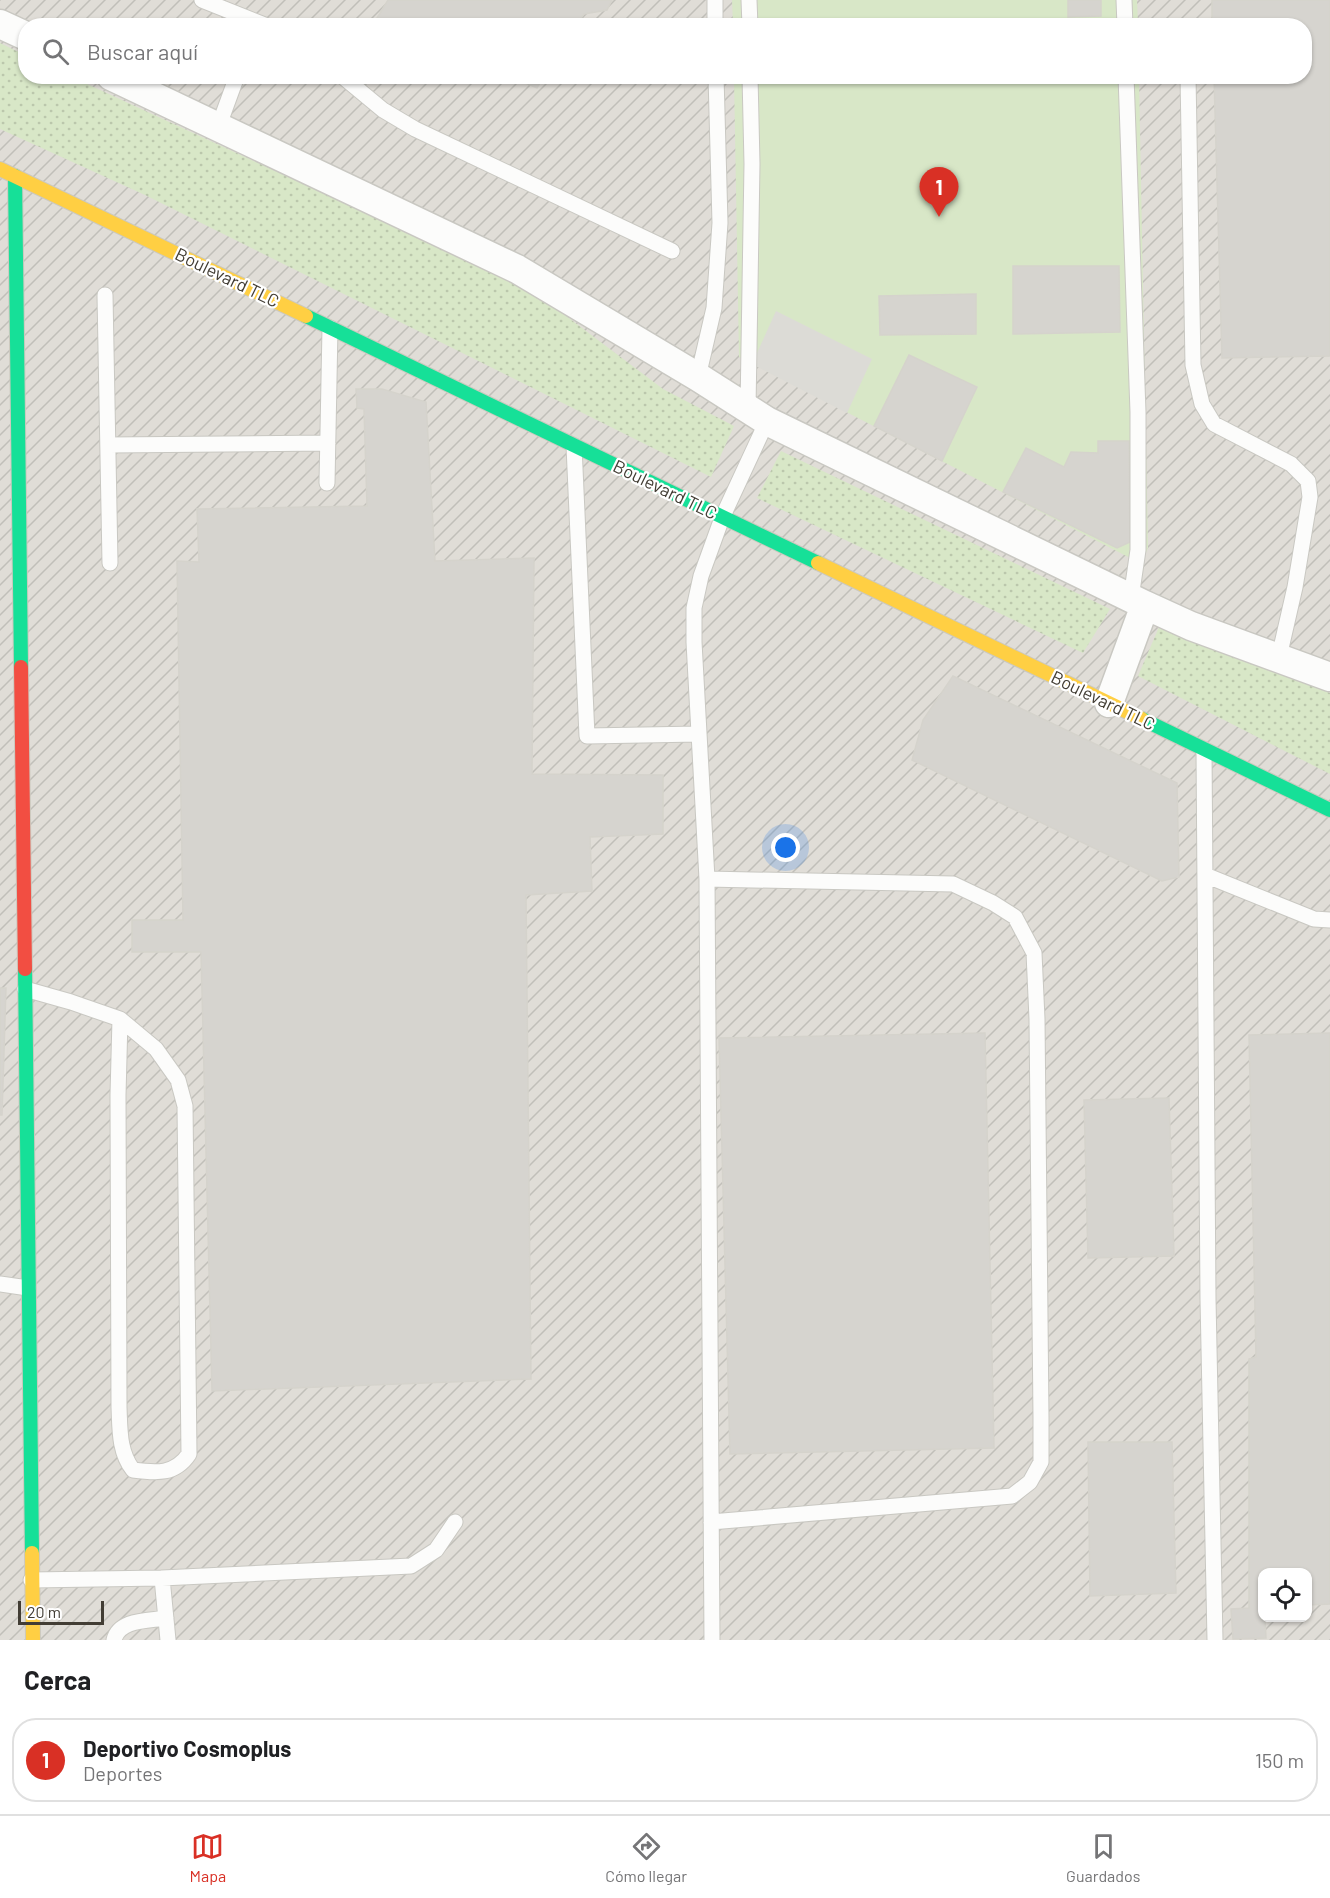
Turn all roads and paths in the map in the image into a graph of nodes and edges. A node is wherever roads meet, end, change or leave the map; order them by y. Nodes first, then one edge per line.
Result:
1 (202, 0) edge
2 (715, 0) edge
3 (749, 0) edge
4 (1124, 0) edge
5 (246, 18) edge
6 (715, 18) edge
7 (750, 18) edge
8 (1125, 18) edge
9 (0, 24) edge
10 (18, 32) edge
11 (127, 84) edge
12 (234, 84) edge
13 (352, 84) edge
14 (716, 84) edge
15 (750, 84) edge
16 (1126, 84) edge
17 (1188, 84) edge
18 (218, 128) junction
19 (0, 169) edge
20 (15, 176) junction
21 (672, 251) dead end
22 (105, 295) dead end
23 (330, 328) junction
24 (698, 377) junction
25 (758, 415) junction
26 (328, 443) junction
27 (108, 446) junction
28 (574, 446) junction
29 (327, 483) dead end
30 (722, 518) junction
31 (110, 563) dead end
32 (1138, 602) junction
33 (1278, 657) junction
34 (1330, 676) edge
35 (1109, 703) junction
36 (699, 734) junction
37 (1204, 750) junction
38 (1330, 810) edge
39 (1205, 875) junction
40 (707, 879) junction
41 (1330, 921) edge
42 (25, 989) junction
43 (120, 1019) junction
44 (0, 1284) edge
45 (28, 1288) junction
46 (455, 1522) dead end
47 (711, 1522) junction
48 (162, 1578) junction
49 (31, 1580) junction
50 (166, 1618) junction
51 (33, 1640) edge
52 (114, 1640) edge
53 (168, 1640) edge
54 (712, 1640) edge
55 (1215, 1640) edge

1 - 5 lane
2 - 6 lane
3 - 7 lane
4 - 8 lane
9 - 10 street
11 - 18 street
12 - 18 lane
13 - 21 lane
14 - 24 lane
15 - 25 lane
16 - 32 lane
17 - 33 lane
18 - 24 street
19 - 20 street, Boulevard TLC
20 - 23 street, Boulevard TLC
20 - 42 street
22 - 27 lane
23 - 26 lane
23 - 28 street, Boulevard TLC
24 - 25 street
25 - 30 lane
25 - 32 street
26 - 27 lane
26 - 29 lane
27 - 31 lane
28 - 30 street, Boulevard TLC
28 - 36 lane
30 - 35 street, Boulevard TLC
30 - 36 lane
32 - 33 street
32 - 35 street
33 - 34 street
35 - 37 street, Boulevard TLC
36 - 40 lane
37 - 38 street, Boulevard TLC
37 - 39 lane
39 - 41 lane
39 - 55 lane
40 - 47 lane
40 - 47 lane
42 - 43 lane
42 - 45 street
43 - 43 lane
44 - 45 lane
45 - 49 street
46 - 48 lane
47 - 54 lane
48 - 49 lane
48 - 50 lane
49 - 51 street
50 - 52 lane
50 - 53 lane

